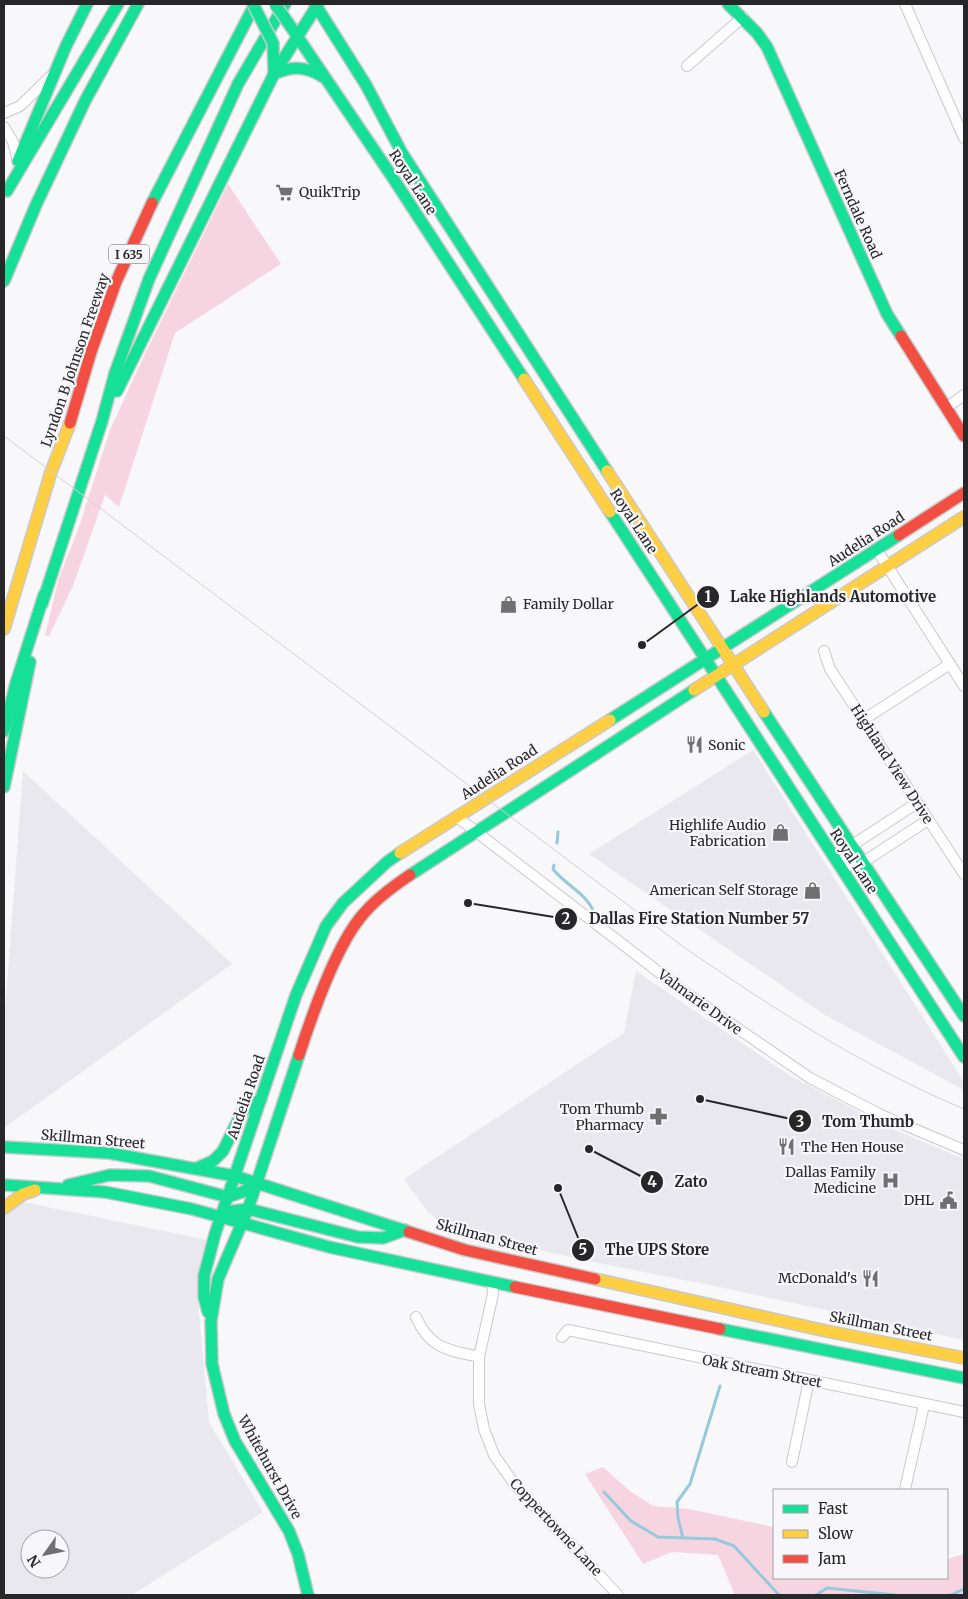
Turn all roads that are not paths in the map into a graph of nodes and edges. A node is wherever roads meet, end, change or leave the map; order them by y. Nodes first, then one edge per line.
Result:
1 (87, 4) edge
2 (118, 4) edge
3 (138, 4) edge
4 (254, 4) edge
5 (276, 4) edge
6 (284, 4) edge
7 (728, 4) edge
8 (904, 4) edge
9 (316, 5) edge
10 (743, 17) junction
11 (294, 31) junction
12 (687, 66) dead end
13 (55, 72) junction
14 (274, 74) junction
15 (326, 78) junction
16 (4, 112) edge
17 (4, 127) edge
18 (964, 138) edge
19 (18, 161) junction
20 (409, 163) junction
21 (391, 175) junction
22 (5, 195) edge
23 (4, 282) edge
24 (964, 395) edge
25 (946, 408) junction
26 (102, 421) junction
27 (964, 436) edge
28 (589, 442) junction
29 (571, 453) junction
30 (964, 493) edge
31 (627, 500) junction
32 (611, 513) junction
33 (964, 517) edge
34 (877, 550) junction
35 (888, 567) junction
36 (44, 595) junction
37 (4, 629) edge
38 (723, 649) junction
39 (824, 650) dead end
40 (706, 659) junction
41 (950, 664) junction
42 (733, 665) junction
43 (716, 676) junction
44 (964, 686) edge
45 (863, 720) junction
46 (4, 732) edge
47 (531, 770) junction
48 (4, 787) edge
49 (542, 791) junction
50 (917, 802) junction
51 (457, 817) junction
52 (928, 820) junction
53 (476, 833) junction
54 (851, 846) junction
55 (862, 863) junction
56 (840, 867) junction
57 (964, 874) edge
58 (964, 1016) edge
59 (964, 1057) edge
60 (262, 1099) junction
61 (4, 1147) edge
62 (964, 1150) edge
63 (197, 1168) junction
64 (235, 1176) junction
65 (257, 1182) junction
66 (4, 1185) edge
67 (58, 1188) junction
68 (41, 1189) junction
69 (228, 1197) junction
70 (4, 1208) edge
71 (248, 1209) junction
72 (220, 1218) junction
73 (241, 1223) junction
74 (405, 1230) junction
75 (492, 1283) junction
76 (416, 1317) dead end
77 (211, 1321) junction
78 (562, 1337) dead end
79 (479, 1358) junction
80 (964, 1358) edge
81 (964, 1378) edge
82 (809, 1380) junction
83 (924, 1405) junction
84 (964, 1412) edge
85 (792, 1462) dead end
86 (905, 1489) dead end
87 (308, 1595) edge
88 (617, 1595) edge

1 - 13 main road
2 - 22 main road
3 - 23 main road
4 - 14 main road, bridge
4 - 37 main road, Lyndon B Johnson Freeway / I 635
5 - 11 main road, Royal Lane, bridge
6 - 26 main road
7 - 10 main road, Ferndale Road
8 - 18 street
9 - 11 main road
9 - 20 main road, Royal Lane
10 - 12 street
10 - 25 main road, Ferndale Road
11 - 14 main road
11 - 15 main road, Royal Lane
13 - 16 street
13 - 19 main road
14 - 15 main road
14 - 26 main road
15 - 21 main road, Royal Lane
17 - 19 street
19 - 22 main road
20 - 21 main road
20 - 28 main road, Royal Lane
21 - 29 main road, Royal Lane
24 - 25 street
25 - 27 main road, Ferndale Road
26 - 36 main road
28 - 29 main road
28 - 31 main road, Royal Lane
29 - 32 main road, Royal Lane
30 - 34 main road, Audelia Road
31 - 32 main road
31 - 38 main road, Royal Lane
32 - 40 main road, Royal Lane
33 - 35 main road
34 - 35 street
34 - 38 main road, Audelia Road
35 - 41 street
35 - 42 main road
36 - 46 main road
36 - 48 main road
38 - 40 main road, Audelia Road
38 - 42 main road, Royal Lane
39 - 45 street, Highland View Drive
40 - 43 main road, Royal Lane
40 - 47 main road, Audelia Road
41 - 44 street
41 - 45 street
42 - 43 main road
42 - 54 main road, Royal Lane
43 - 49 main road
43 - 56 main road, Royal Lane
45 - 50 street, Highland View Drive
47 - 49 main road
47 - 51 main road, Audelia Road
49 - 53 main road
50 - 52 street, Highland View Drive
50 - 54 street
51 - 53 street, Valmarie Drive
51 - 60 main road, Audelia Road
52 - 55 street
52 - 57 street, Highland View Drive
53 - 62 street, Valmarie Drive
53 - 65 main road
54 - 55 main road, Royal Lane
54 - 56 street
55 - 56 street
55 - 58 main road, Royal Lane
56 - 59 main road, Royal Lane
60 - 63 main road
60 - 64 main road, Audelia Road
61 - 63 main road, Skillman Street
63 - 64 main road, Skillman Street
64 - 65 main road, Skillman Street
64 - 69 main road, Audelia Road
65 - 69 main road
65 - 71 main road
65 - 74 main road, Skillman Street
66 - 68 main road
67 - 68 main road
67 - 69 main road
67 - 72 main road
68 - 70 main road
69 - 72 main road, Audelia Road
71 - 72 main road
71 - 73 main road
71 - 74 main road
72 - 73 main road
72 - 77 main road, Whitehurst Drive
73 - 75 main road
73 - 77 main road, Whitehurst Drive
74 - 80 main road, Skillman Street
75 - 79 street, Coppertowne Lane
75 - 81 main road
76 - 79 street
77 - 87 main road, Whitehurst Drive
78 - 82 street, Oak Stream Street
79 - 88 street, Coppertowne Lane
82 - 83 street, Oak Stream Street
82 - 85 street
83 - 84 street, Oak Stream Street
83 - 86 street

